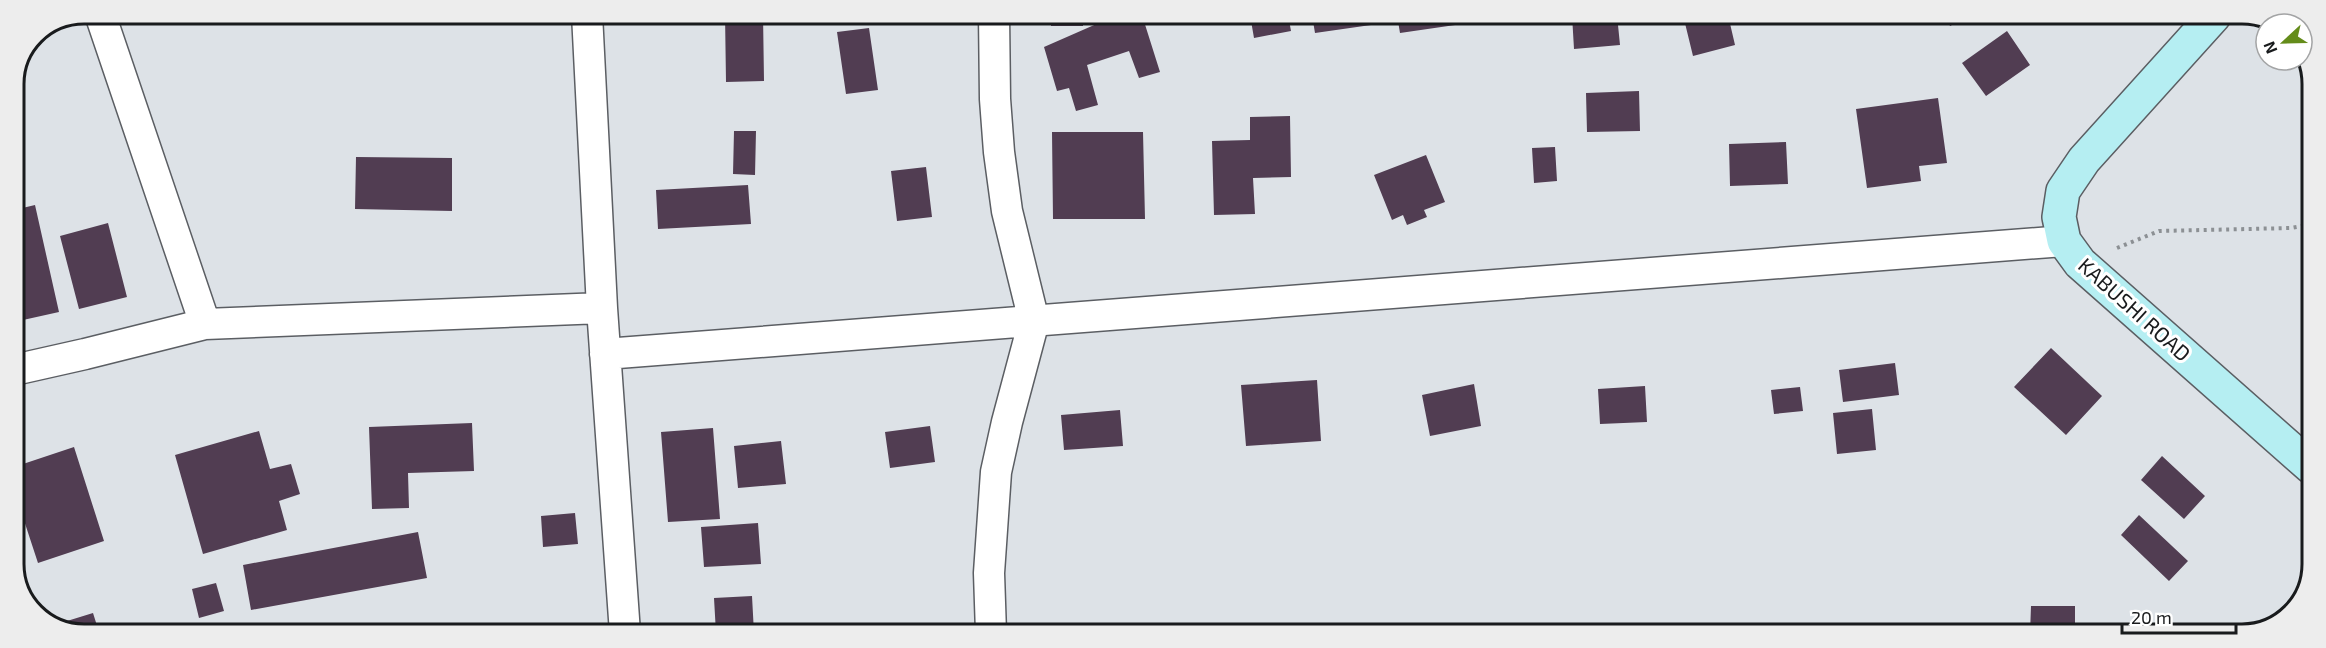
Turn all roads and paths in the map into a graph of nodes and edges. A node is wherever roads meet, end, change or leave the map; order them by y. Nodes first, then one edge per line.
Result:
1 (103, 24) edge
2 (588, 24) edge
3 (994, 24) edge
4 (2207, 24) edge
5 (2302, 226) edge
6 (2072, 252) junction
7 (602, 308) junction
8 (1034, 321) junction
9 (205, 324) junction
10 (605, 354) junction
11 (24, 368) edge
12 (2302, 459) edge
13 (624, 624) edge
14 (991, 624) edge

1 - 9 street
2 - 7 street
3 - 8 street
4 - 6 main road, KABUSHI ROAD
5 - 6 path
6 - 8 street
6 - 12 main road, KABUSHI ROAD
7 - 9 street
7 - 10 street
8 - 10 street
8 - 14 street
9 - 11 street
10 - 13 street

